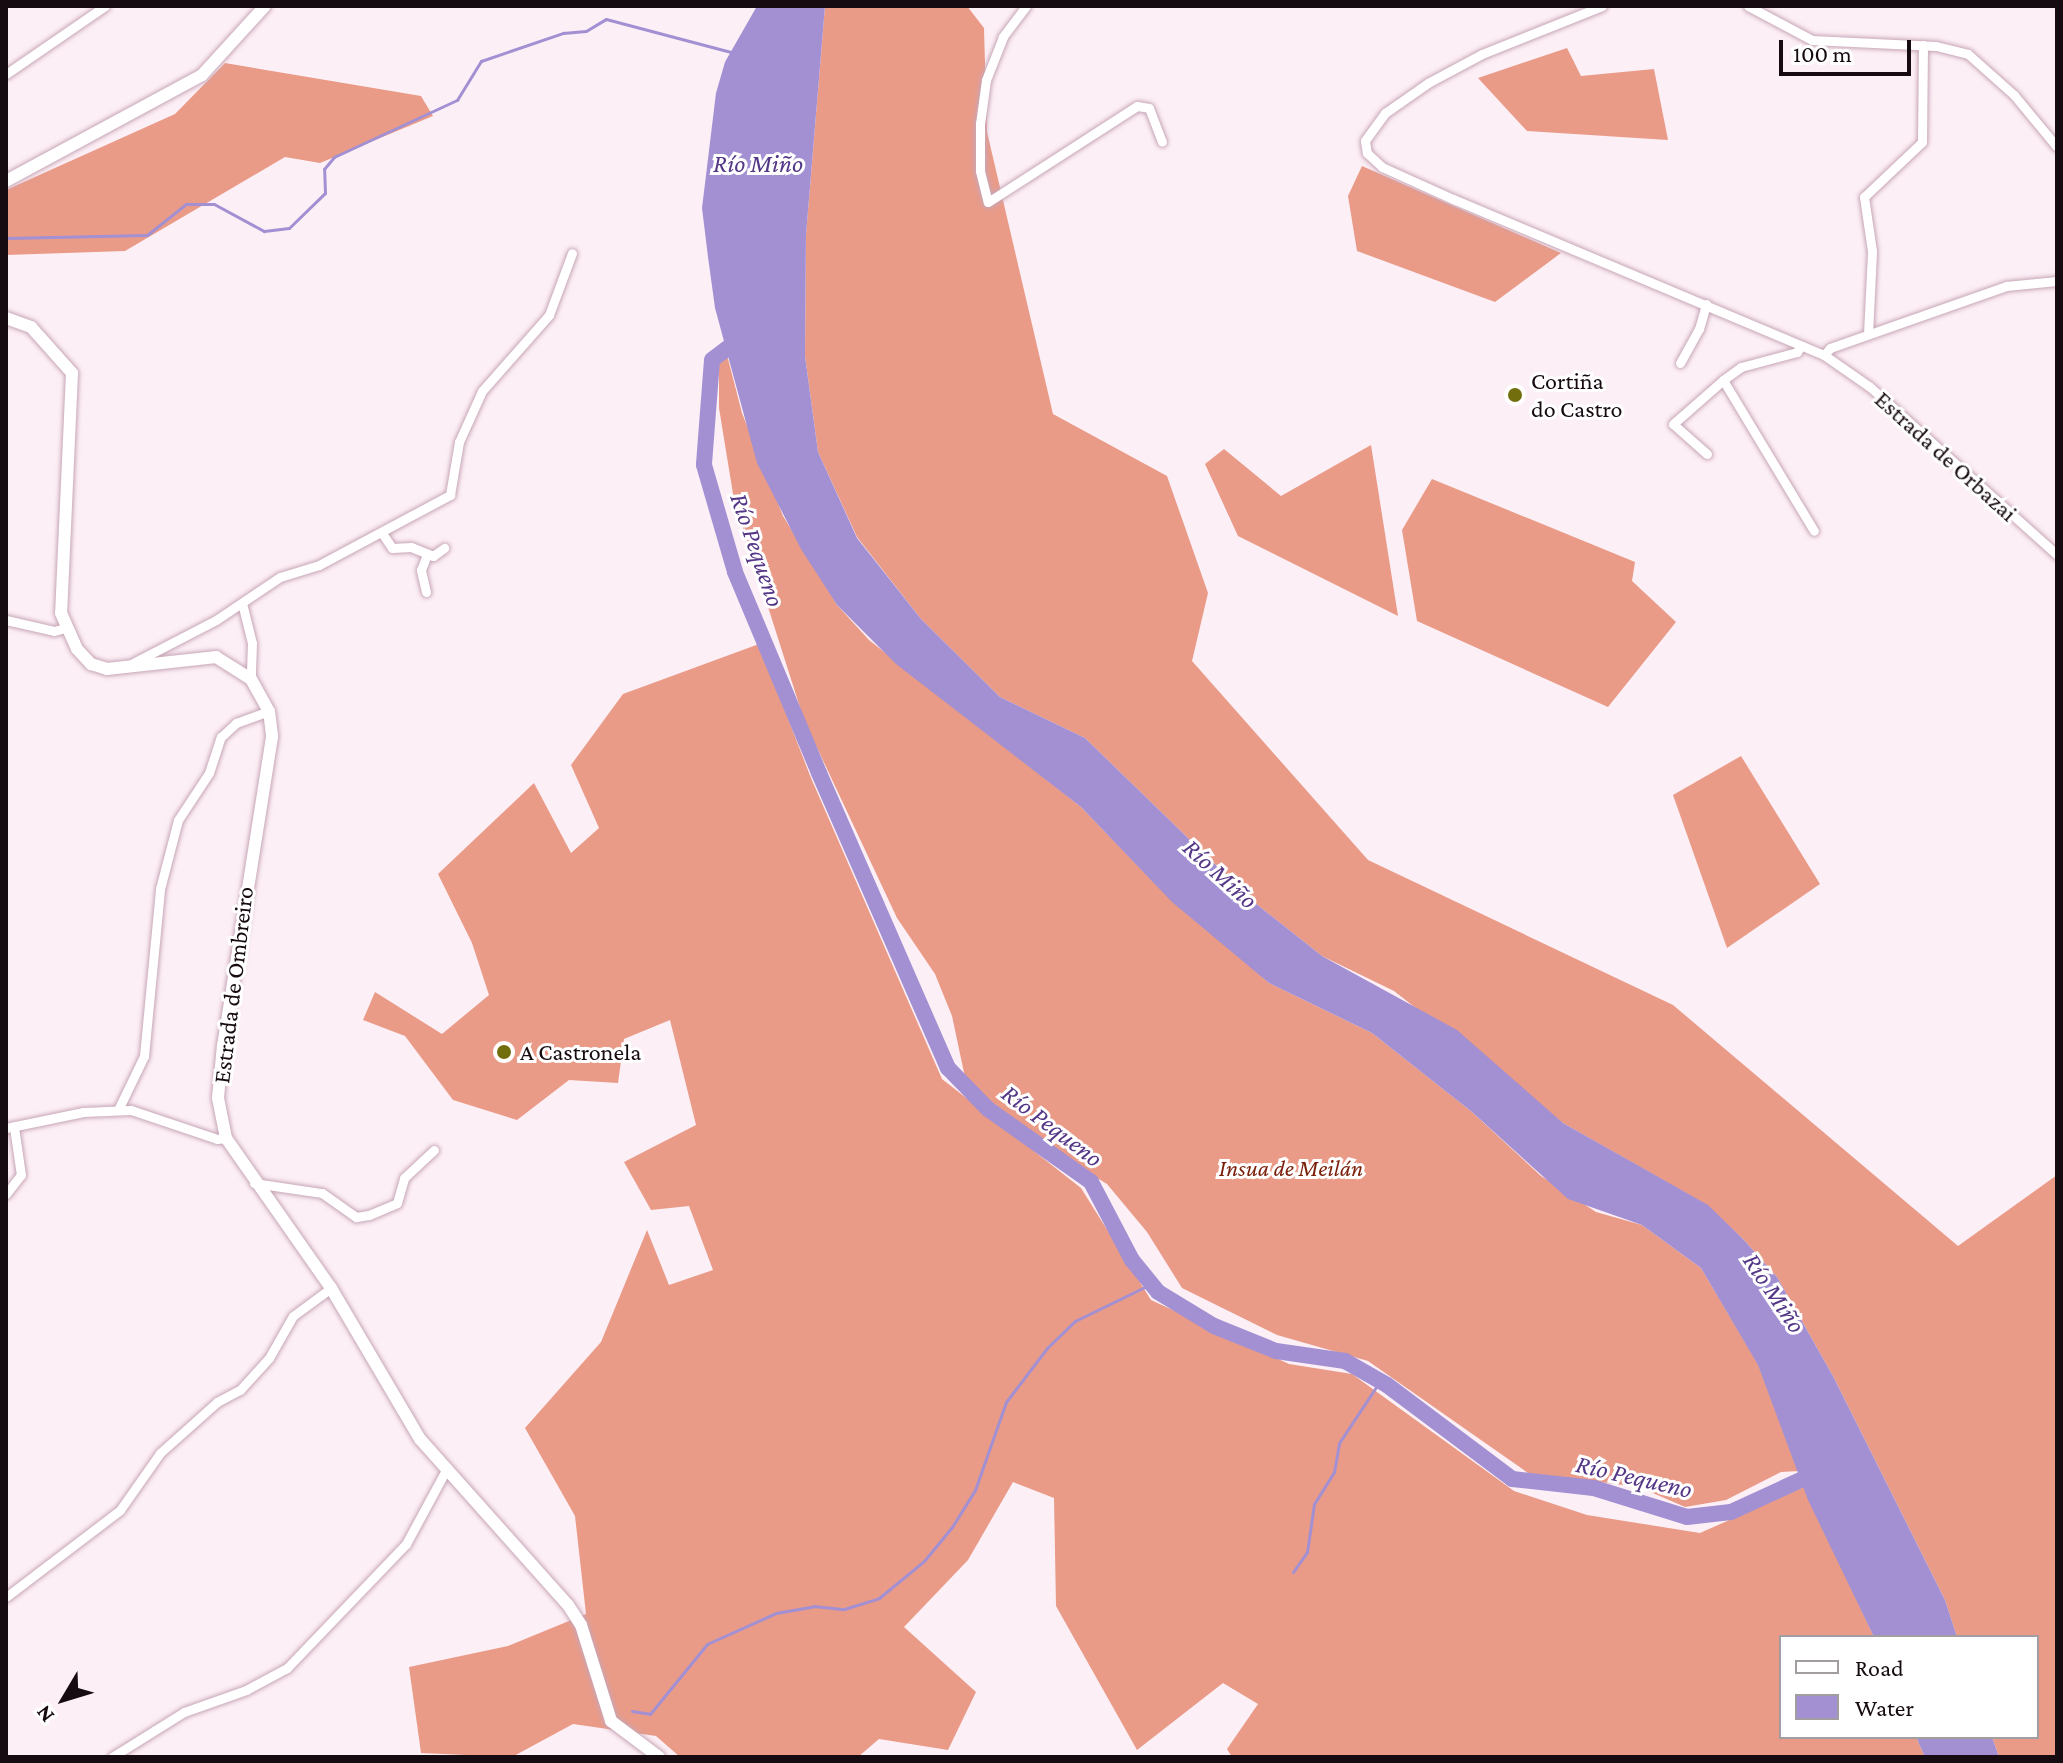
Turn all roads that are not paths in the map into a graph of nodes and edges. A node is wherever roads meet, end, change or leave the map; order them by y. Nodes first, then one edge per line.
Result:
1 (105, 6) edge
2 (265, 6) edge
3 (1026, 6) edge
4 (1602, 6) edge
5 (1748, 6) edge
6 (1923, 45) junction
7 (6, 74) edge
8 (1162, 142) dead end
9 (2057, 147) edge
10 (6, 181) edge
11 (572, 253) dead end
12 (2057, 281) edge
13 (1706, 304) junction
14 (6, 318) edge
15 (1868, 334) junction
16 (1800, 347) junction
17 (1828, 358) junction
18 (1680, 363) dead end
19 (1723, 380) junction
20 (1707, 454) dead end
21 (1814, 531) dead end
22 (382, 533) junction
23 (444, 548) dead end
24 (427, 554) junction
25 (2057, 555) edge
26 (426, 592) dead end
27 (242, 603) junction
28 (6, 620) edge
29 (65, 628) junction
30 (133, 663) junction
31 (251, 679) junction
32 (269, 711) junction
33 (118, 1110) junction
34 (10, 1128) edge
35 (226, 1138) junction
36 (434, 1150) dead end
37 (253, 1183) junction
38 (6, 1194) edge
39 (331, 1288) junction
40 (446, 1470) junction
41 (6, 1597) edge
42 (112, 1757) edge
43 (659, 1757) edge

1 - 7 street
2 - 10 street
3 - 8 street
4 - 13 street, Estrada de Orbazai
5 - 6 street
6 - 9 street
6 - 15 street
11 - 22 street
12 - 15 street
13 - 16 street, Estrada de Orbazai
13 - 18 street
14 - 29 street
15 - 17 street
16 - 17 street, Estrada de Orbazai
16 - 19 street
17 - 25 street, Estrada de Orbazai
19 - 20 street
19 - 21 street
22 - 24 street
22 - 27 street
23 - 24 street
24 - 26 street
27 - 30 street
27 - 31 street
28 - 29 street
29 - 30 street, Estrada de Ombreiro
30 - 31 street, Estrada de Ombreiro
31 - 32 street, Estrada de Ombreiro
32 - 33 street
32 - 35 street, Estrada de Ombreiro
33 - 34 street
33 - 35 street
34 - 38 street
35 - 37 street, Estrada de Ombreiro
36 - 37 street
37 - 39 street, Estrada de Ombreiro
39 - 40 street, Estrada de Ombreiro
39 - 41 street
40 - 42 street
40 - 43 street, Estrada de Ombreiro

